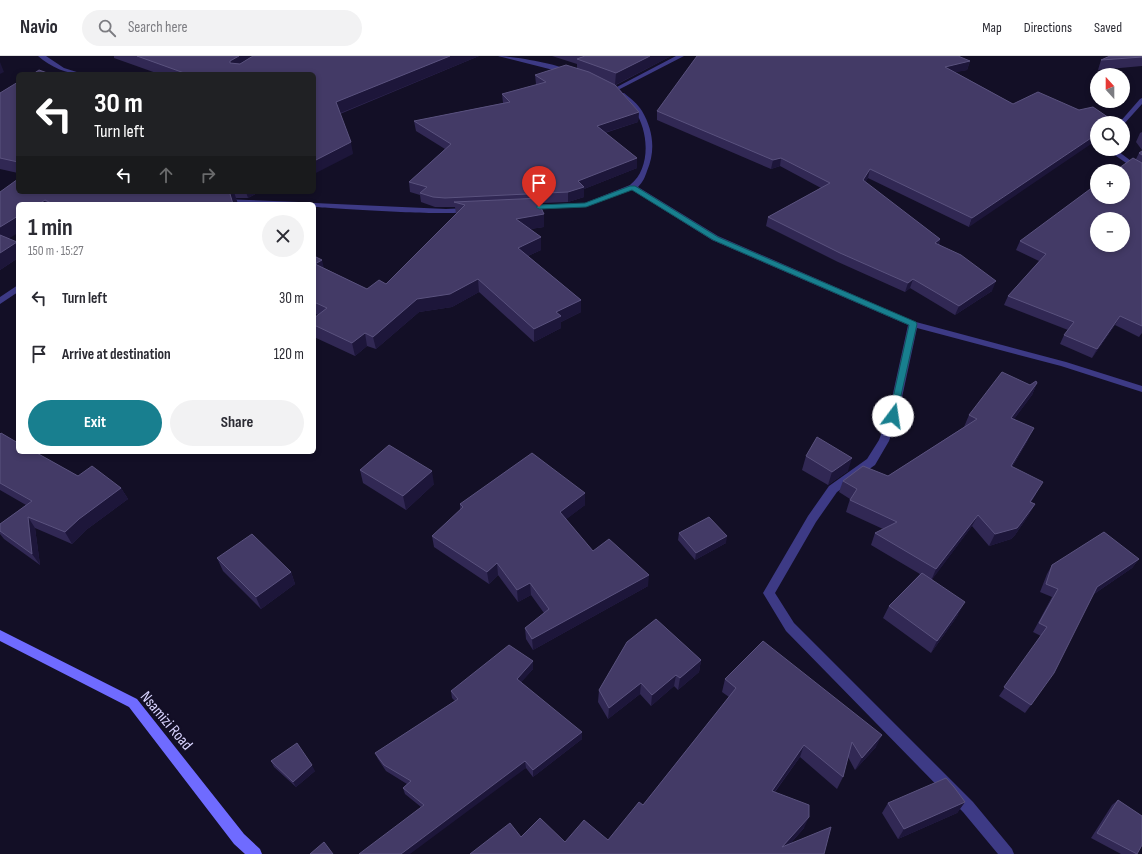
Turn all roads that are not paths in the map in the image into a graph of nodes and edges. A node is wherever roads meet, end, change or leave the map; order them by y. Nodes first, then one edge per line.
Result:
1 (40, 56) edge
2 (501, 56) edge
3 (681, 56) edge
4 (73, 72) edge
5 (576, 74) edge
6 (609, 86) edge
7 (616, 89) junction
8 (1142, 100) edge
9 (1128, 116) edge
10 (1120, 156) edge
11 (1142, 172) edge
12 (633, 187) junction
13 (213, 200) edge
14 (256, 202) edge
15 (316, 205) edge
16 (524, 207) edge
17 (477, 209) edge
18 (16, 289) edge
19 (0, 301) edge
20 (913, 324) junction
21 (1142, 389) edge
22 (0, 635) edge
23 (256, 854) edge
24 (1006, 854) edge

1 - 4 street
2 - 5 street
3 - 7 street
6 - 7 street
7 - 12 street
8 - 9 street
10 - 11 street
12 - 16 street
12 - 20 street
13 - 14 street
15 - 17 street
18 - 19 street
20 - 21 street
20 - 24 street
22 - 23 street, Nsamizi Road

